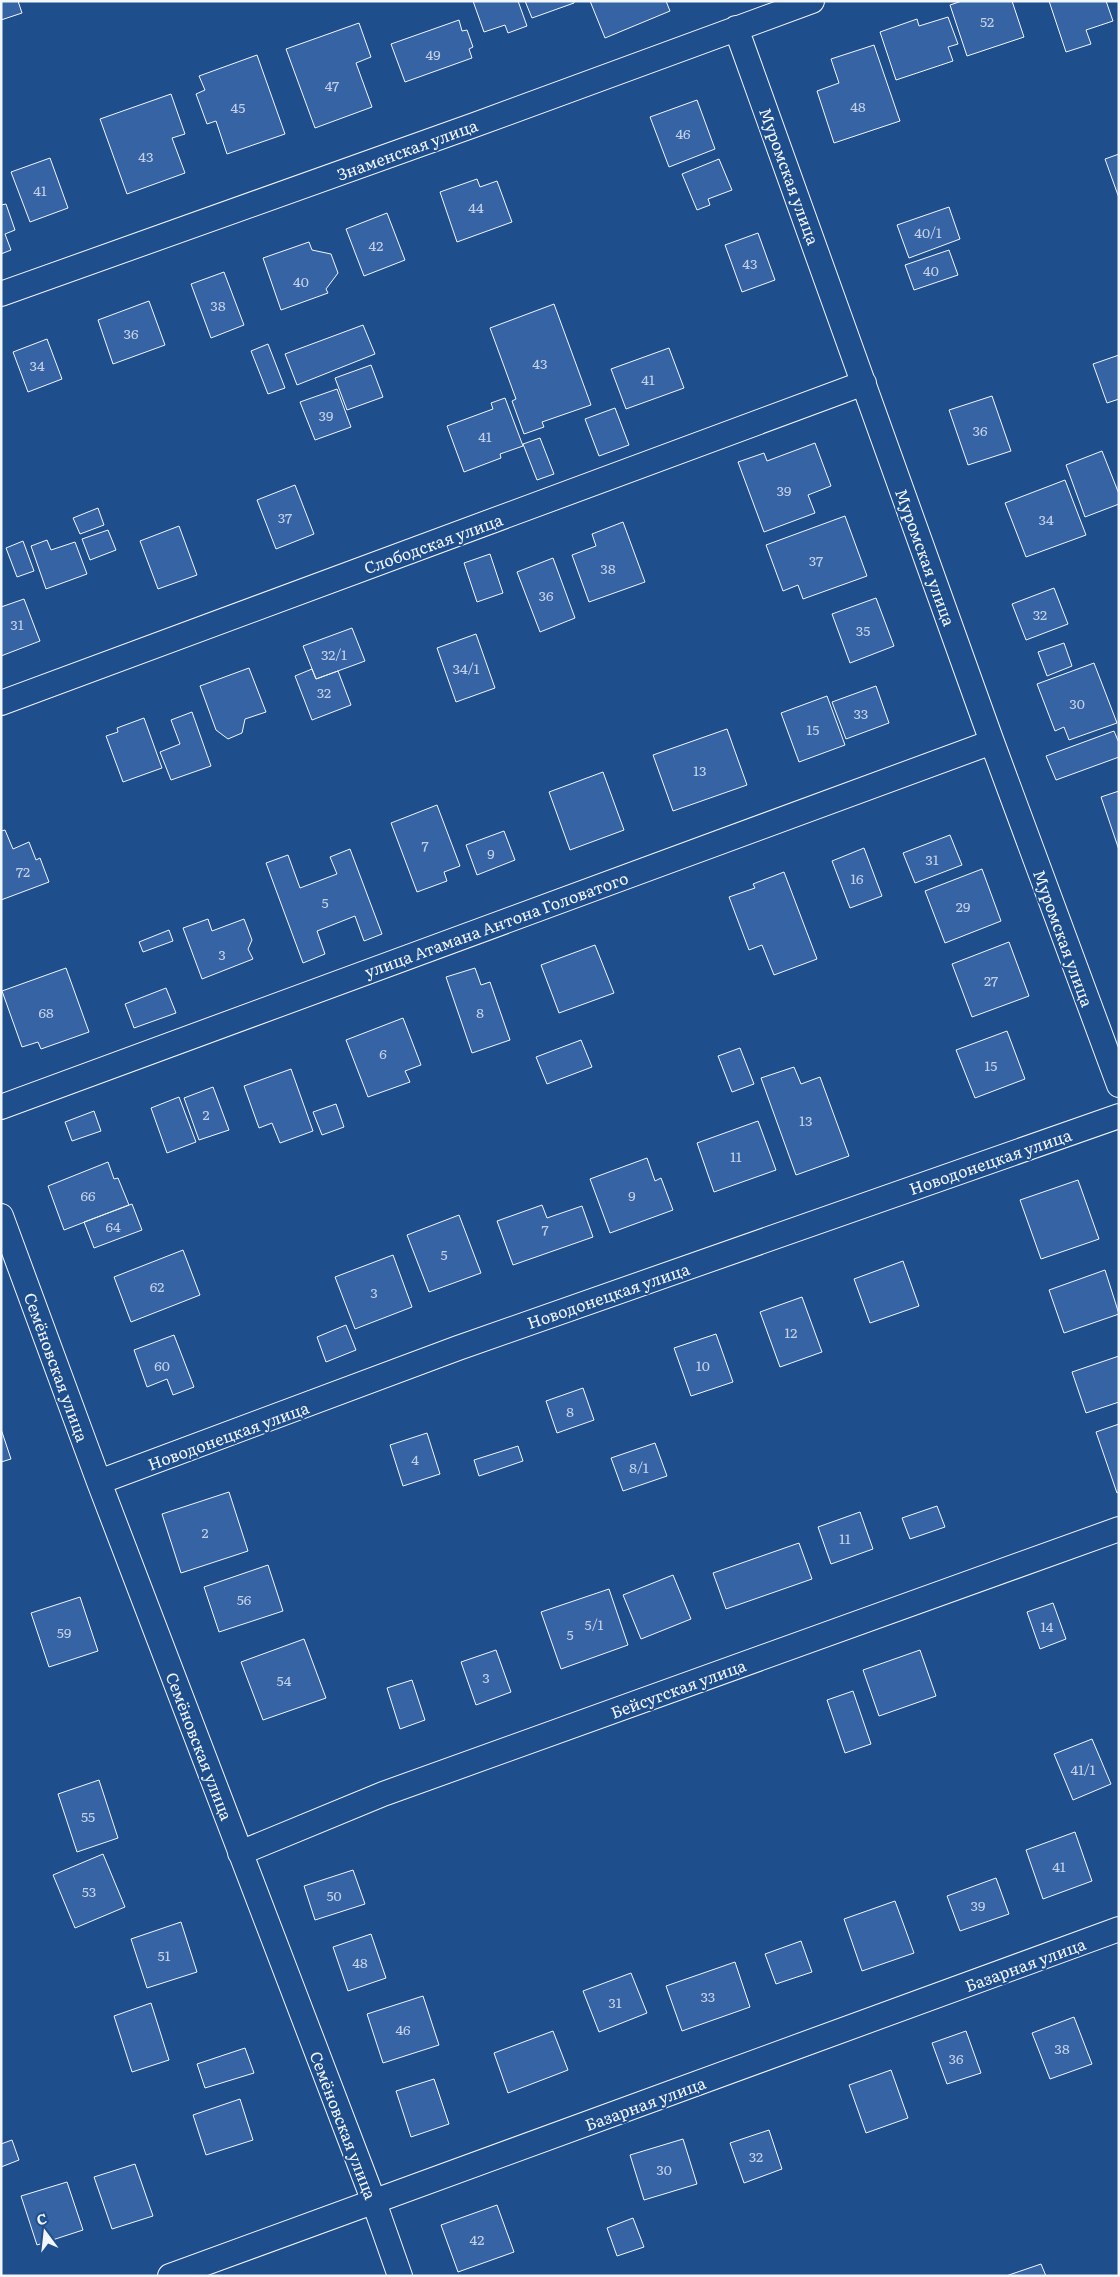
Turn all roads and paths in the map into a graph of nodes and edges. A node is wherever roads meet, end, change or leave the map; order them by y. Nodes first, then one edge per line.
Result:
1 (812, 1) edge
2 (736, 28) junction
3 (1, 294) edge
4 (864, 383) junction
5 (1, 703) edge
6 (992, 742) junction
7 (1119, 1085) edge
8 (1, 1107) edge
9 (1119, 1116) edge
10 (1, 1216) edge
11 (99, 1482) junction
12 (1119, 1529) edge
13 (240, 1853) junction
14 (1119, 1929) edge
15 (374, 2202) junction
16 (170, 2276) edge
17 (400, 2276) edge

1 - 2 street, Знаменская улица
2 - 3 street, Знаменская улица
2 - 4 street, Муромская улица
4 - 5 street, Слободская улица
4 - 6 street, Муромская улица
6 - 7 street, Муромская улица
6 - 8 street, улица Атамана Антона Головатого
9 - 11 street, Новодонецкая улица
10 - 11 street, Семёновская улица
11 - 13 street, Семёновская улица
12 - 13 street, Бейсугская улица
13 - 15 street, Семёновская улица
14 - 15 street, Базарная улица
15 - 16 street, Базарная улица
15 - 17 street, Семёновская улица

